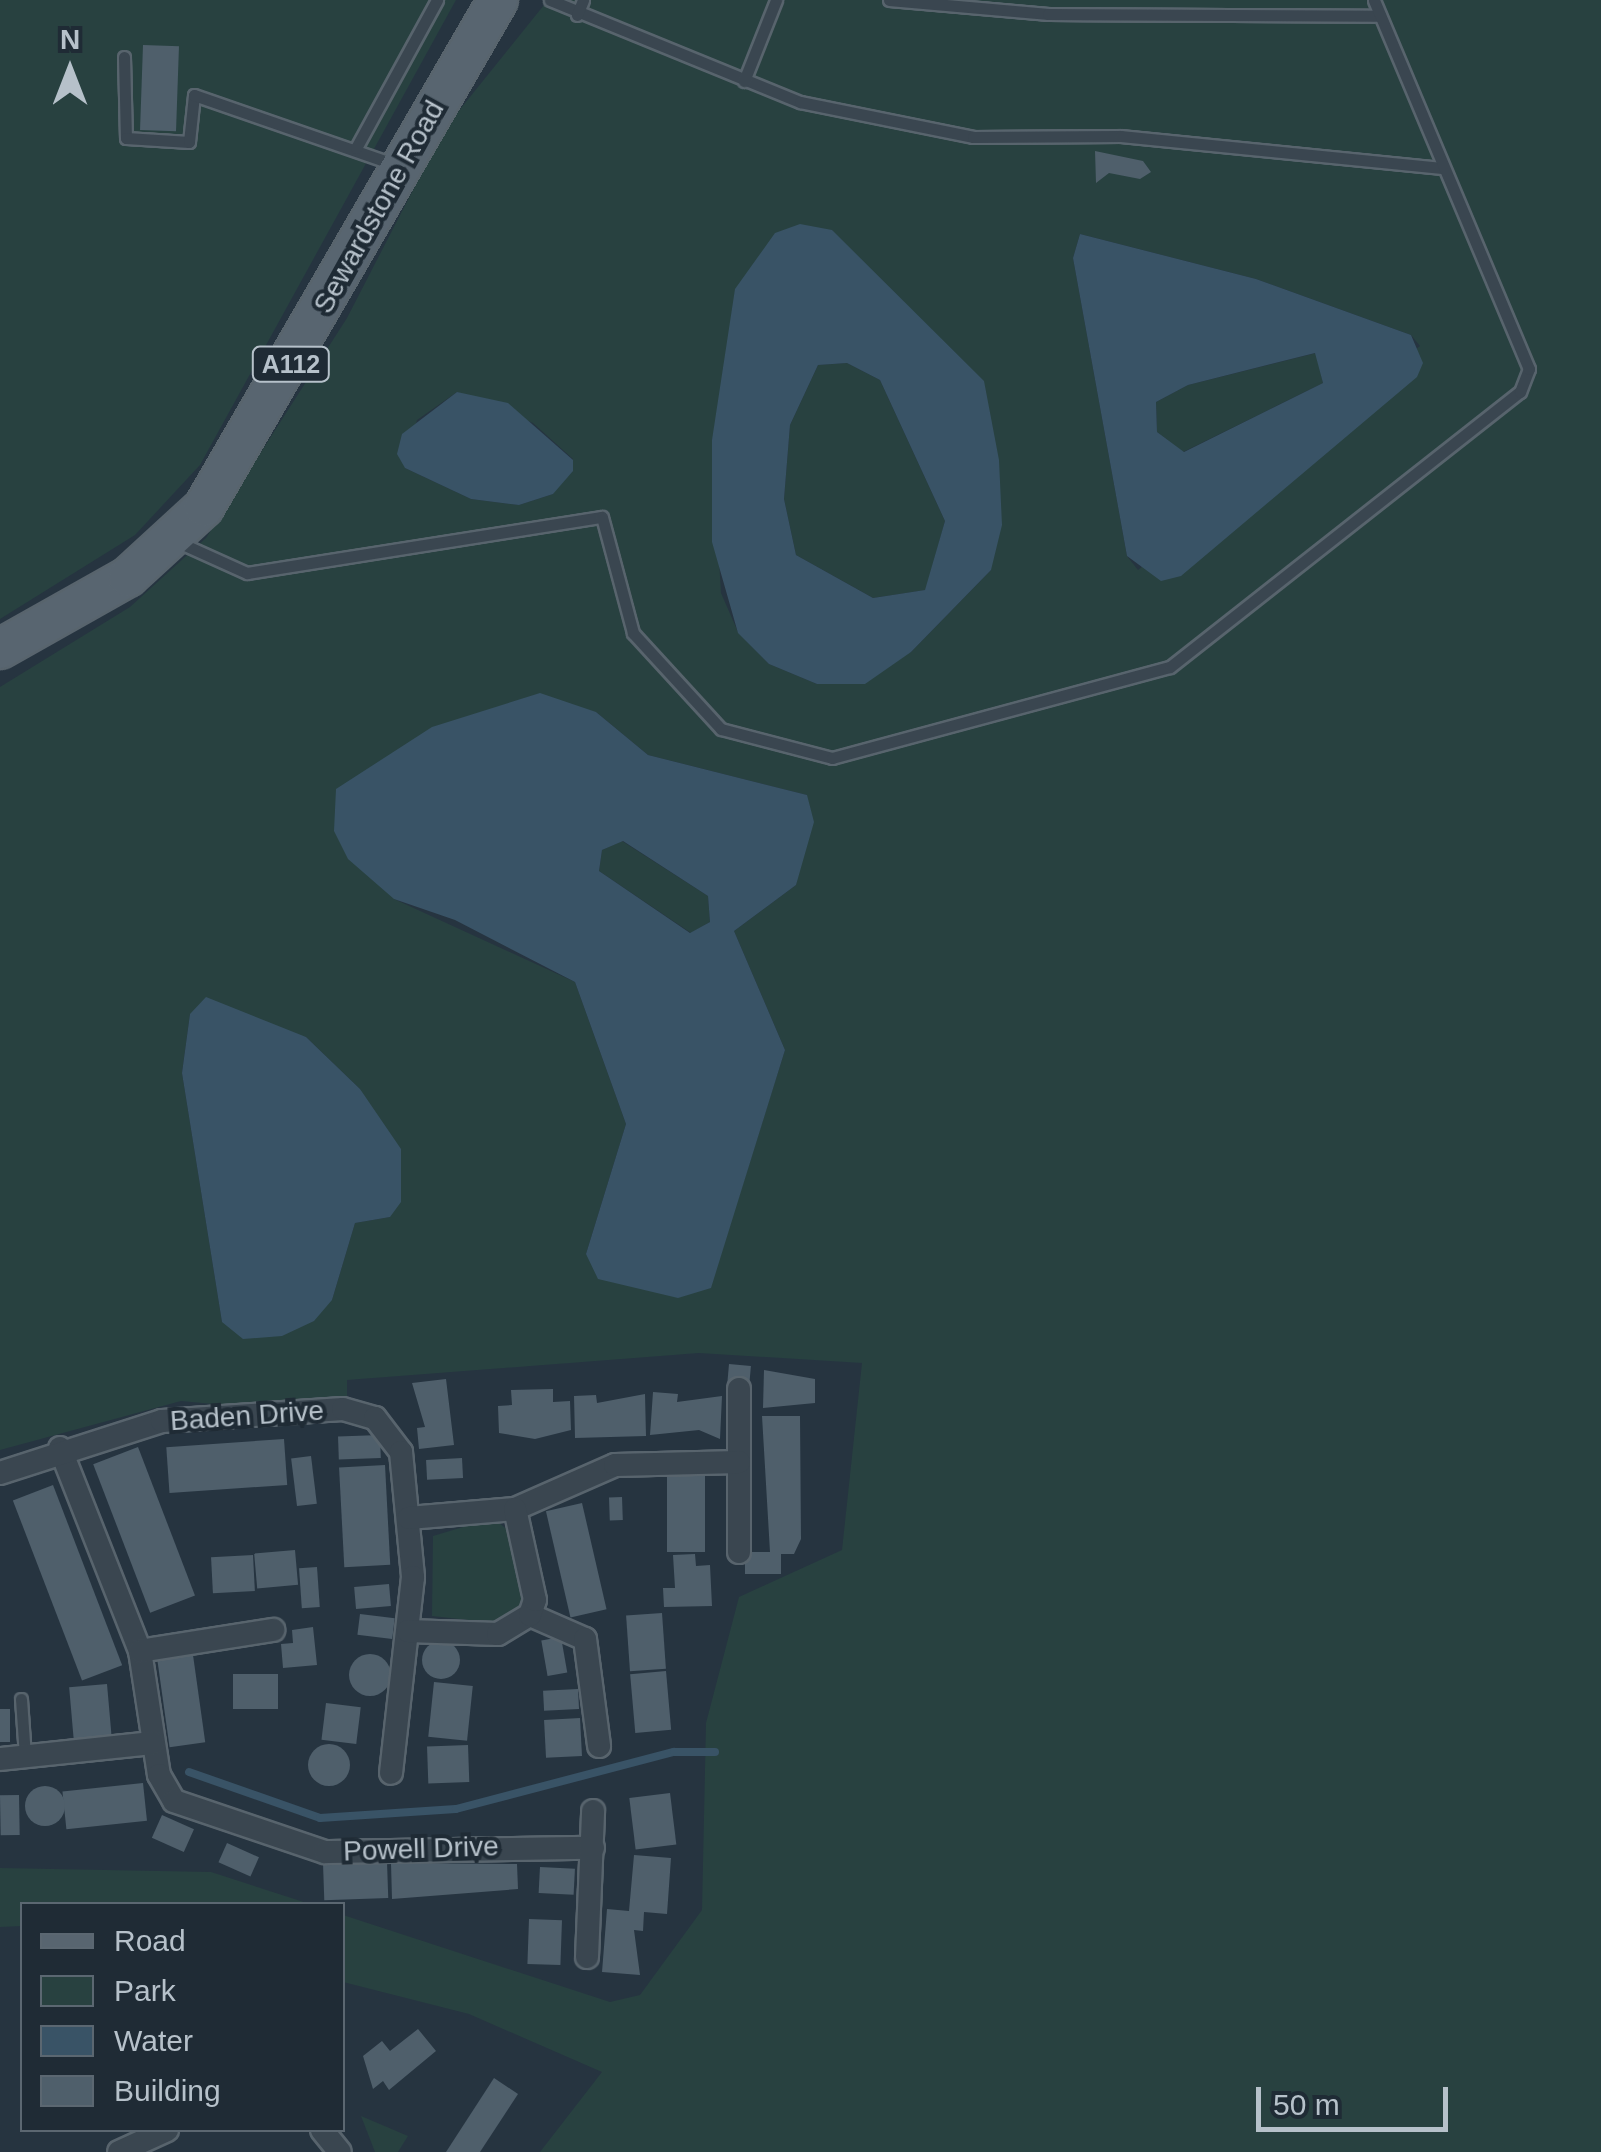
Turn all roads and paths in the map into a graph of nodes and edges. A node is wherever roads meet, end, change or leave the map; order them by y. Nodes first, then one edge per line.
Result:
1 (436, 0) edge
2 (498, 0) edge
3 (550, 0) edge
4 (583, 0) edge
5 (776, 0) edge
6 (889, 0) edge
7 (1374, 0) edge
8 (577, 15) junction
9 (1380, 16) junction
10 (124, 57) dead end
11 (744, 81) junction
12 (356, 148) junction
13 (400, 166) junction
14 (1441, 168) junction
15 (174, 540) junction
16 (0, 649) edge
17 (738, 1389) dead end
18 (60, 1448) junction
19 (738, 1462) junction
20 (0, 1473) edge
21 (515, 1509) junction
22 (409, 1518) junction
23 (739, 1552) dead end
24 (530, 1615) junction
25 (273, 1630) dead end
26 (408, 1632) junction
27 (140, 1651) junction
28 (20, 1699) dead end
29 (153, 1742) junction
30 (599, 1746) dead end
31 (25, 1756) junction
32 (0, 1759) edge
33 (390, 1773) dead end
34 (594, 1811) dead end
35 (593, 1848) junction
36 (587, 1957) dead end
37 (163, 2132) edge
38 (324, 2132) edge
39 (118, 2152) edge
40 (340, 2152) edge

1 - 12 lane
2 - 13 main road, Sewardstone Road / A112
3 - 8 lane
4 - 8 lane
5 - 11 lane
6 - 9 lane
7 - 9 lane
8 - 11 lane
9 - 14 lane
10 - 12 lane
11 - 14 lane
12 - 13 lane
13 - 15 main road, Sewardstone Road / A112
14 - 15 lane
15 - 16 main road, Sewardstone Road / A112
17 - 19 street
18 - 20 street, Baden Drive
18 - 22 street, Baden Drive
18 - 27 street, Powell Drive
19 - 21 street
19 - 23 street
21 - 22 street
21 - 24 street
22 - 26 street, Baden Drive
24 - 26 street
24 - 30 street
25 - 27 street
26 - 33 street, Baden Drive
27 - 29 street, Powell Drive
28 - 31 lane
29 - 31 street
29 - 35 street, Powell Drive
31 - 32 street
34 - 35 street
35 - 36 street
37 - 39 street
38 - 40 street

